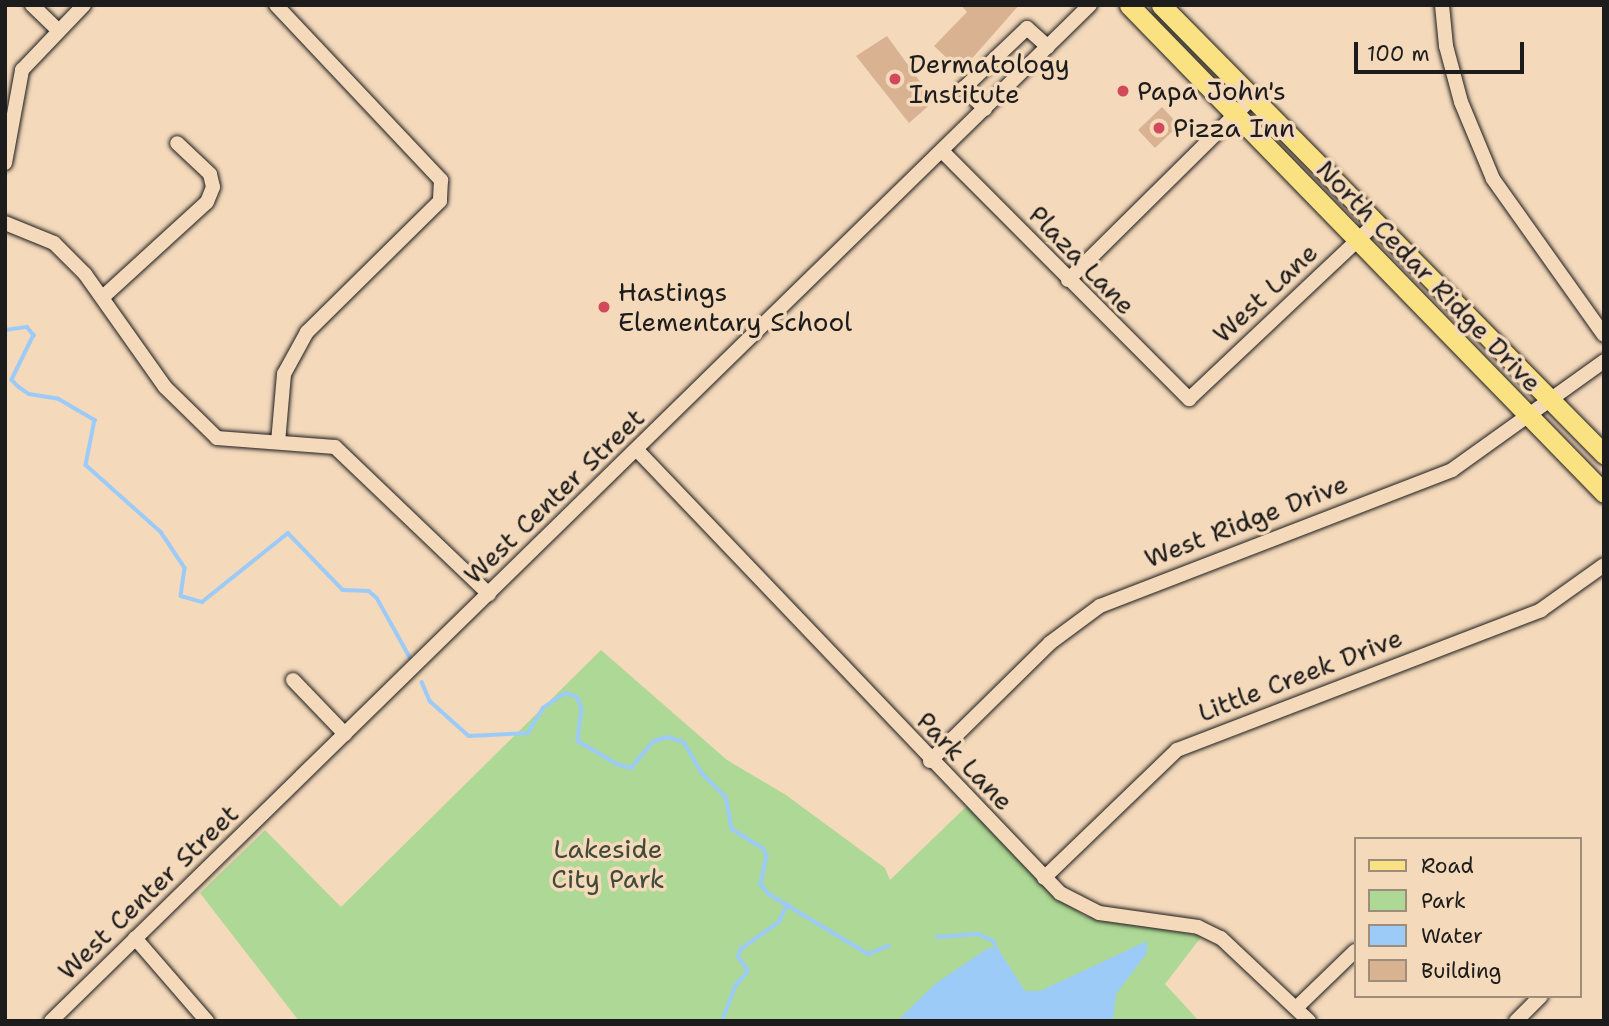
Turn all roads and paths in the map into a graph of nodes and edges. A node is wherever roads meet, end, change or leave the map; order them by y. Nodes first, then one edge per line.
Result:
1 (32, 5) edge
2 (84, 5) edge
3 (276, 5) edge
4 (1090, 5) edge
5 (1129, 5) edge
6 (1161, 5) edge
7 (1442, 5) edge
8 (58, 30) junction
9 (1048, 47) junction
10 (1251, 99) junction
11 (985, 109) junction
12 (1236, 116) junction
13 (177, 144) dead end
14 (943, 152) junction
15 (5, 163) edge
16 (5, 223) edge
17 (1375, 224) junction
18 (1357, 240) junction
19 (1068, 280) junction
20 (104, 296) junction
21 (1604, 335) edge
22 (1604, 361) edge
23 (1189, 399) joint
24 (1550, 400) junction
25 (1528, 416) junction
26 (278, 442) junction
27 (637, 450) junction
28 (1604, 454) edge
29 (1604, 493) edge
30 (1604, 565) edge
31 (489, 594) junction
32 (293, 680) dead end
33 (345, 734) junction
34 (930, 761) junction
35 (1044, 878) junction
36 (135, 939) junction
37 (1354, 952) edge
38 (1539, 998) edge
39 (1296, 1008) junction
40 (51, 1021) edge
41 (207, 1021) edge
42 (1309, 1021) edge
43 (1516, 1021) edge

1 - 8 street
2 - 8 street
3 - 26 street
4 - 9 street, West Center Street
5 - 12 main road, North Cedar Ridge Drive
6 - 10 main road, North Cedar Ridge Drive
7 - 21 street
8 - 15 street
9 - 11 street, West Center Street
9 - 11 street
10 - 12 street
10 - 17 main road, North Cedar Ridge Drive
11 - 14 street, West Center Street
12 - 18 main road, North Cedar Ridge Drive
12 - 19 street
13 - 20 street
14 - 19 street, Plaza Lane
14 - 27 street, West Center Street
16 - 20 street
17 - 18 street, West Lane
17 - 24 main road, North Cedar Ridge Drive
18 - 23 street, West Lane
18 - 25 main road, North Cedar Ridge Drive
19 - 23 street, Plaza Lane
20 - 26 street
22 - 24 street, West Ridge Drive
24 - 25 street, West Ridge Drive
24 - 28 main road, North Cedar Ridge Drive
25 - 29 main road, North Cedar Ridge Drive
25 - 34 street, West Ridge Drive
26 - 31 street
27 - 31 street, West Center Street
27 - 34 street, Park Lane
30 - 35 street, Little Creek Drive
31 - 33 street, West Center Street
32 - 33 street
33 - 36 street, West Center Street
34 - 35 street, Park Lane
35 - 39 street, Park Lane
36 - 40 street, West Center Street
36 - 41 street
37 - 39 street
38 - 43 street
39 - 42 street, Park Lane

